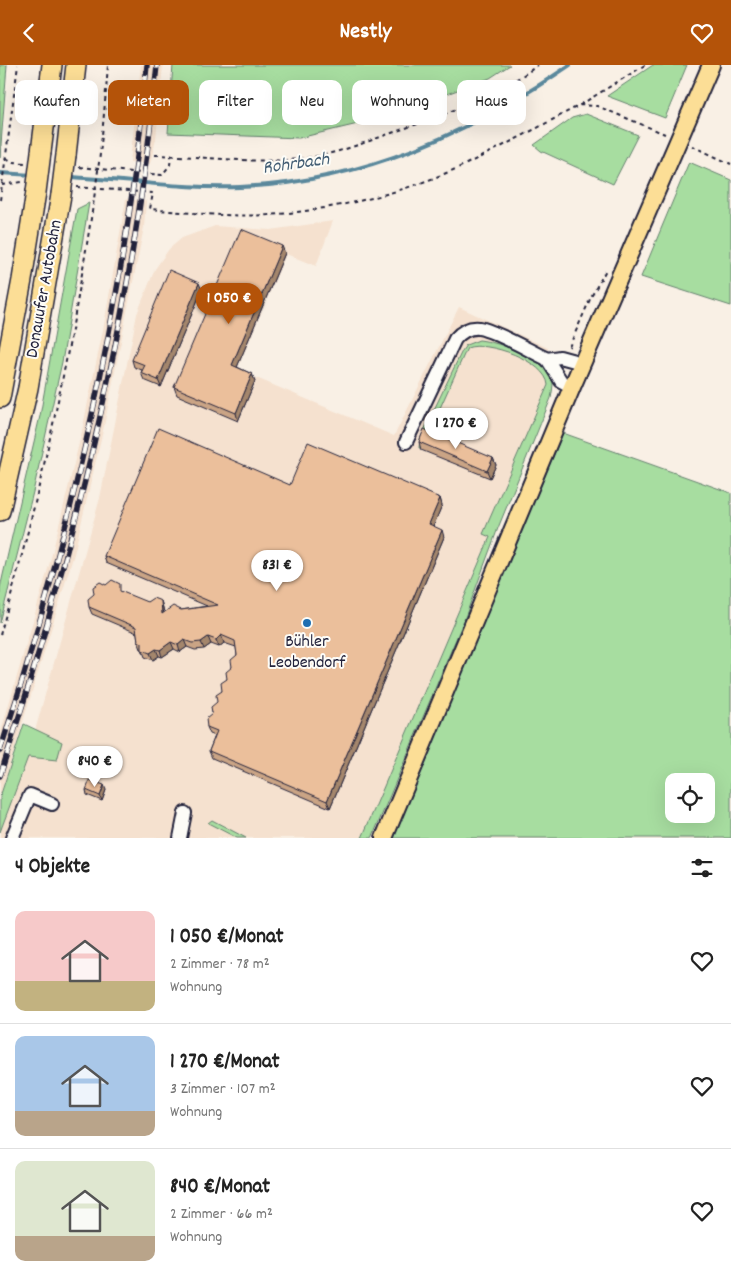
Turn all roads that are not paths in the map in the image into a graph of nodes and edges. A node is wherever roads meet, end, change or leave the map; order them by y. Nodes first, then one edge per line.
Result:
1 (52, 65) edge
2 (76, 65) edge
3 (711, 65) edge
4 (547, 359) junction
5 (582, 363) junction
6 (572, 387) junction
7 (0, 398) edge
8 (406, 442) dead end
9 (0, 511) edge
10 (52, 804) dead end
11 (185, 813) dead end
12 (12, 838) edge
13 (180, 838) edge
14 (384, 838) edge

1 - 7 highway, Donauufer Autobahn, bridge
2 - 9 highway, Donauufer Autobahn, bridge
3 - 5 main road
4 - 5 lane
4 - 6 lane
4 - 8 lane
5 - 6 main road
6 - 14 main road
10 - 12 lane
11 - 13 lane

